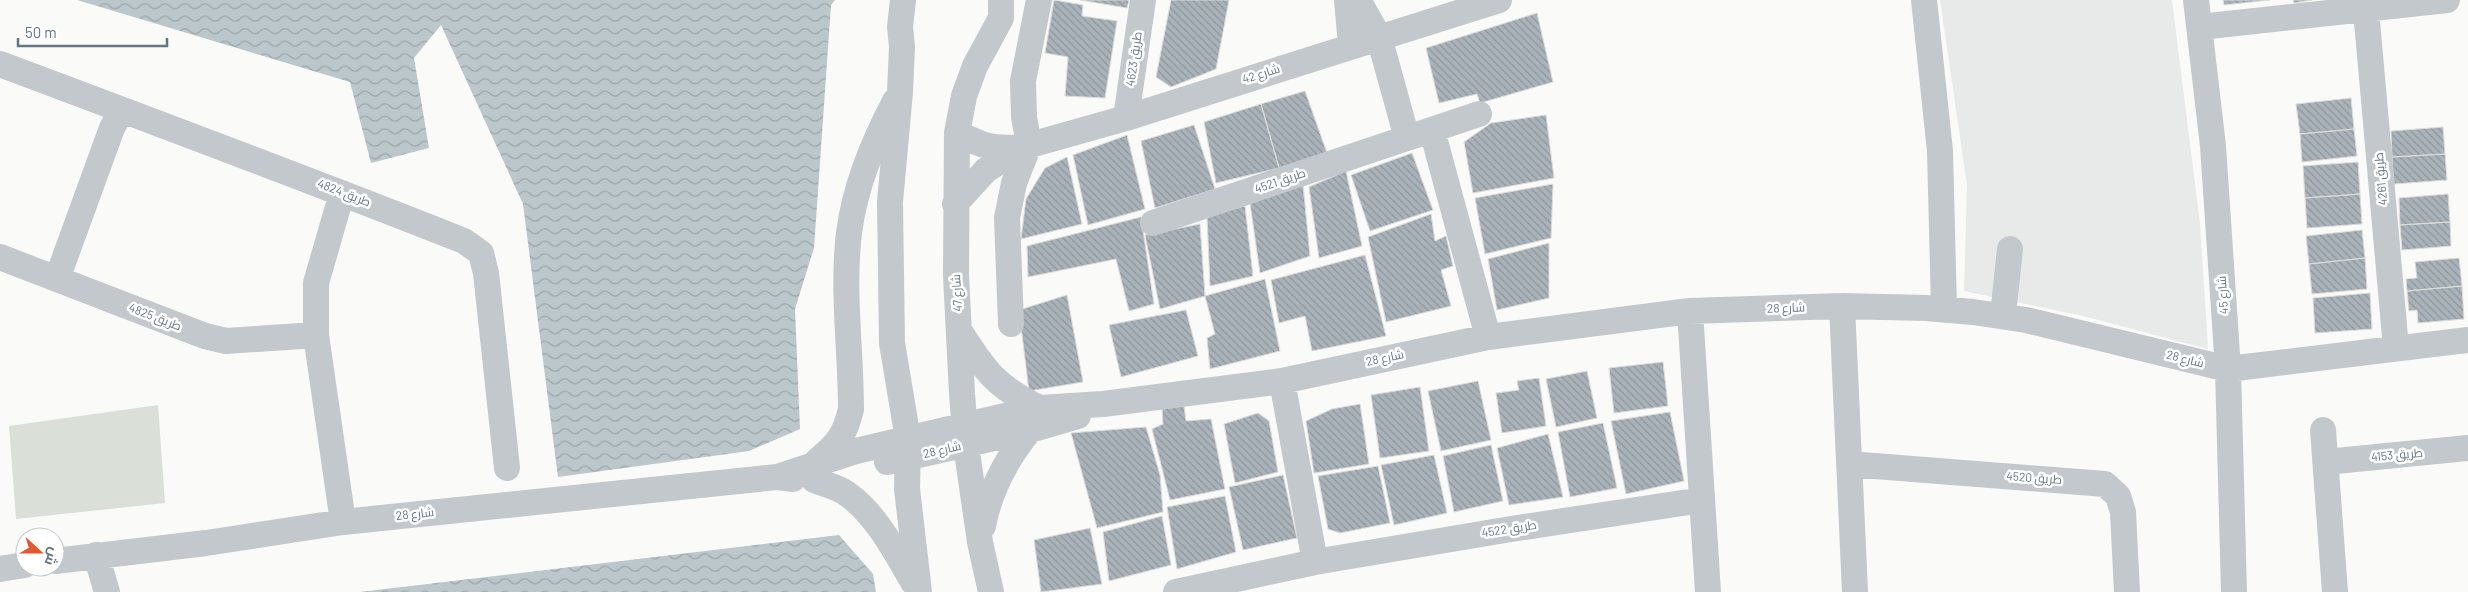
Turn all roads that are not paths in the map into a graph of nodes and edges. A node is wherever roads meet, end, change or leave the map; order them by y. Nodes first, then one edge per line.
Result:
1 (903, 0) edge
2 (1001, 0) edge
3 (1039, 0) edge
4 (1143, 0) edge
5 (1347, 0) edge
6 (1358, 0) edge
7 (1499, 0) edge
8 (1924, 0) edge
9 (2196, 0) edge
10 (2438, 1) edge
11 (2366, 10) junction
12 (2200, 27) junction
13 (1378, 37) junction
14 (1351, 46) junction
15 (0, 64) edge
16 (900, 92) junction
17 (122, 110) junction
18 (1479, 114) dead end
19 (1126, 118) junction
20 (1432, 130) junction
21 (957, 133) junction
22 (1407, 138) junction
23 (1026, 146) junction
24 (342, 193) junction
25 (955, 204) junction
26 (1154, 223) dead end
27 (2010, 249) dead end
28 (1, 262) edge
29 (57, 279) junction
30 (1842, 306) junction
31 (1944, 309) junction
32 (1690, 311) junction
33 (2003, 316) junction
34 (1011, 324) dead end
35 (958, 330) junction
36 (316, 336) junction
37 (1488, 337) junction
38 (2468, 340) edge
39 (2396, 348) junction
40 (2228, 369) junction
41 (1282, 381) junction
42 (1034, 419) junction
43 (2323, 430) dead end
44 (965, 434) junction
45 (907, 448) junction
46 (2468, 448) edge
47 (2326, 462) junction
48 (1849, 464) junction
49 (507, 468) dead end
50 (814, 472) junction
51 (1702, 500) junction
52 (343, 522) junction
53 (980, 542) junction
54 (96, 555) junction
55 (65, 560) edge
56 (1315, 562) junction
57 (15, 566) edge
58 (0, 568) edge
59 (107, 592) edge
60 (919, 592) edge
61 (990, 592) edge
62 (1184, 592) edge
63 (1708, 592) edge
64 (1855, 592) edge
65 (2127, 592) edge
66 (2234, 592) edge
67 (2335, 592) edge

1 - 16 street
2 - 21 street, شارع 47
3 - 23 street
4 - 19 street, طريق 4623
5 - 14 street
6 - 13 street
7 - 13 street, شارع 42
8 - 31 street
9 - 12 street, شارع 45
10 - 11 street
11 - 12 street
11 - 39 street, طريق 4261
12 - 40 street, شارع 45
13 - 14 street, شارع 42
13 - 22 street
14 - 19 street, شارع 42
15 - 17 street, طريق 4824
16 - 45 street
16 - 50 street
17 - 24 street, طريق 4824
17 - 29 street
18 - 20 street, طريق 4521
19 - 23 street, شارع 42
20 - 22 street, طريق 4521
20 - 37 street
21 - 23 street, شارع 42
21 - 25 street, شارع 47
22 - 26 street, طريق 4521
23 - 25 street, شارع 42
23 - 34 street
24 - 36 street
24 - 49 street, طريق 4824
25 - 35 street, شارع 47
27 - 33 street
28 - 29 street, طريق 4825
29 - 36 street, طريق 4825
30 - 31 street, شارع 28
30 - 32 street, شارع 28
30 - 48 street
31 - 33 street, شارع 28
32 - 37 street, شارع 28
32 - 51 street
33 - 40 street, شارع 28
35 - 42 street
35 - 44 street, شارع 47
36 - 52 street
37 - 41 street, شارع 28
38 - 39 street, شارع 28
39 - 40 street, شارع 28
40 - 66 street, شارع 45
41 - 42 street, شارع 28
41 - 56 street
42 - 44 street, شارع 28
42 - 53 street
43 - 47 street
44 - 45 street, شارع 28
44 - 53 street, شارع 47
45 - 50 street, شارع 28
45 - 60 street
46 - 47 street, طريق 4153
47 - 67 street
48 - 64 street
48 - 65 street, طريق 4520
50 - 52 street, شارع 28
50 - 60 street
51 - 56 street, طريق 4522
51 - 63 street
52 - 54 street, شارع 28
53 - 61 street, شارع 47
54 - 55 street, شارع 28
54 - 59 street
56 - 62 street, طريق 4522
57 - 58 street

